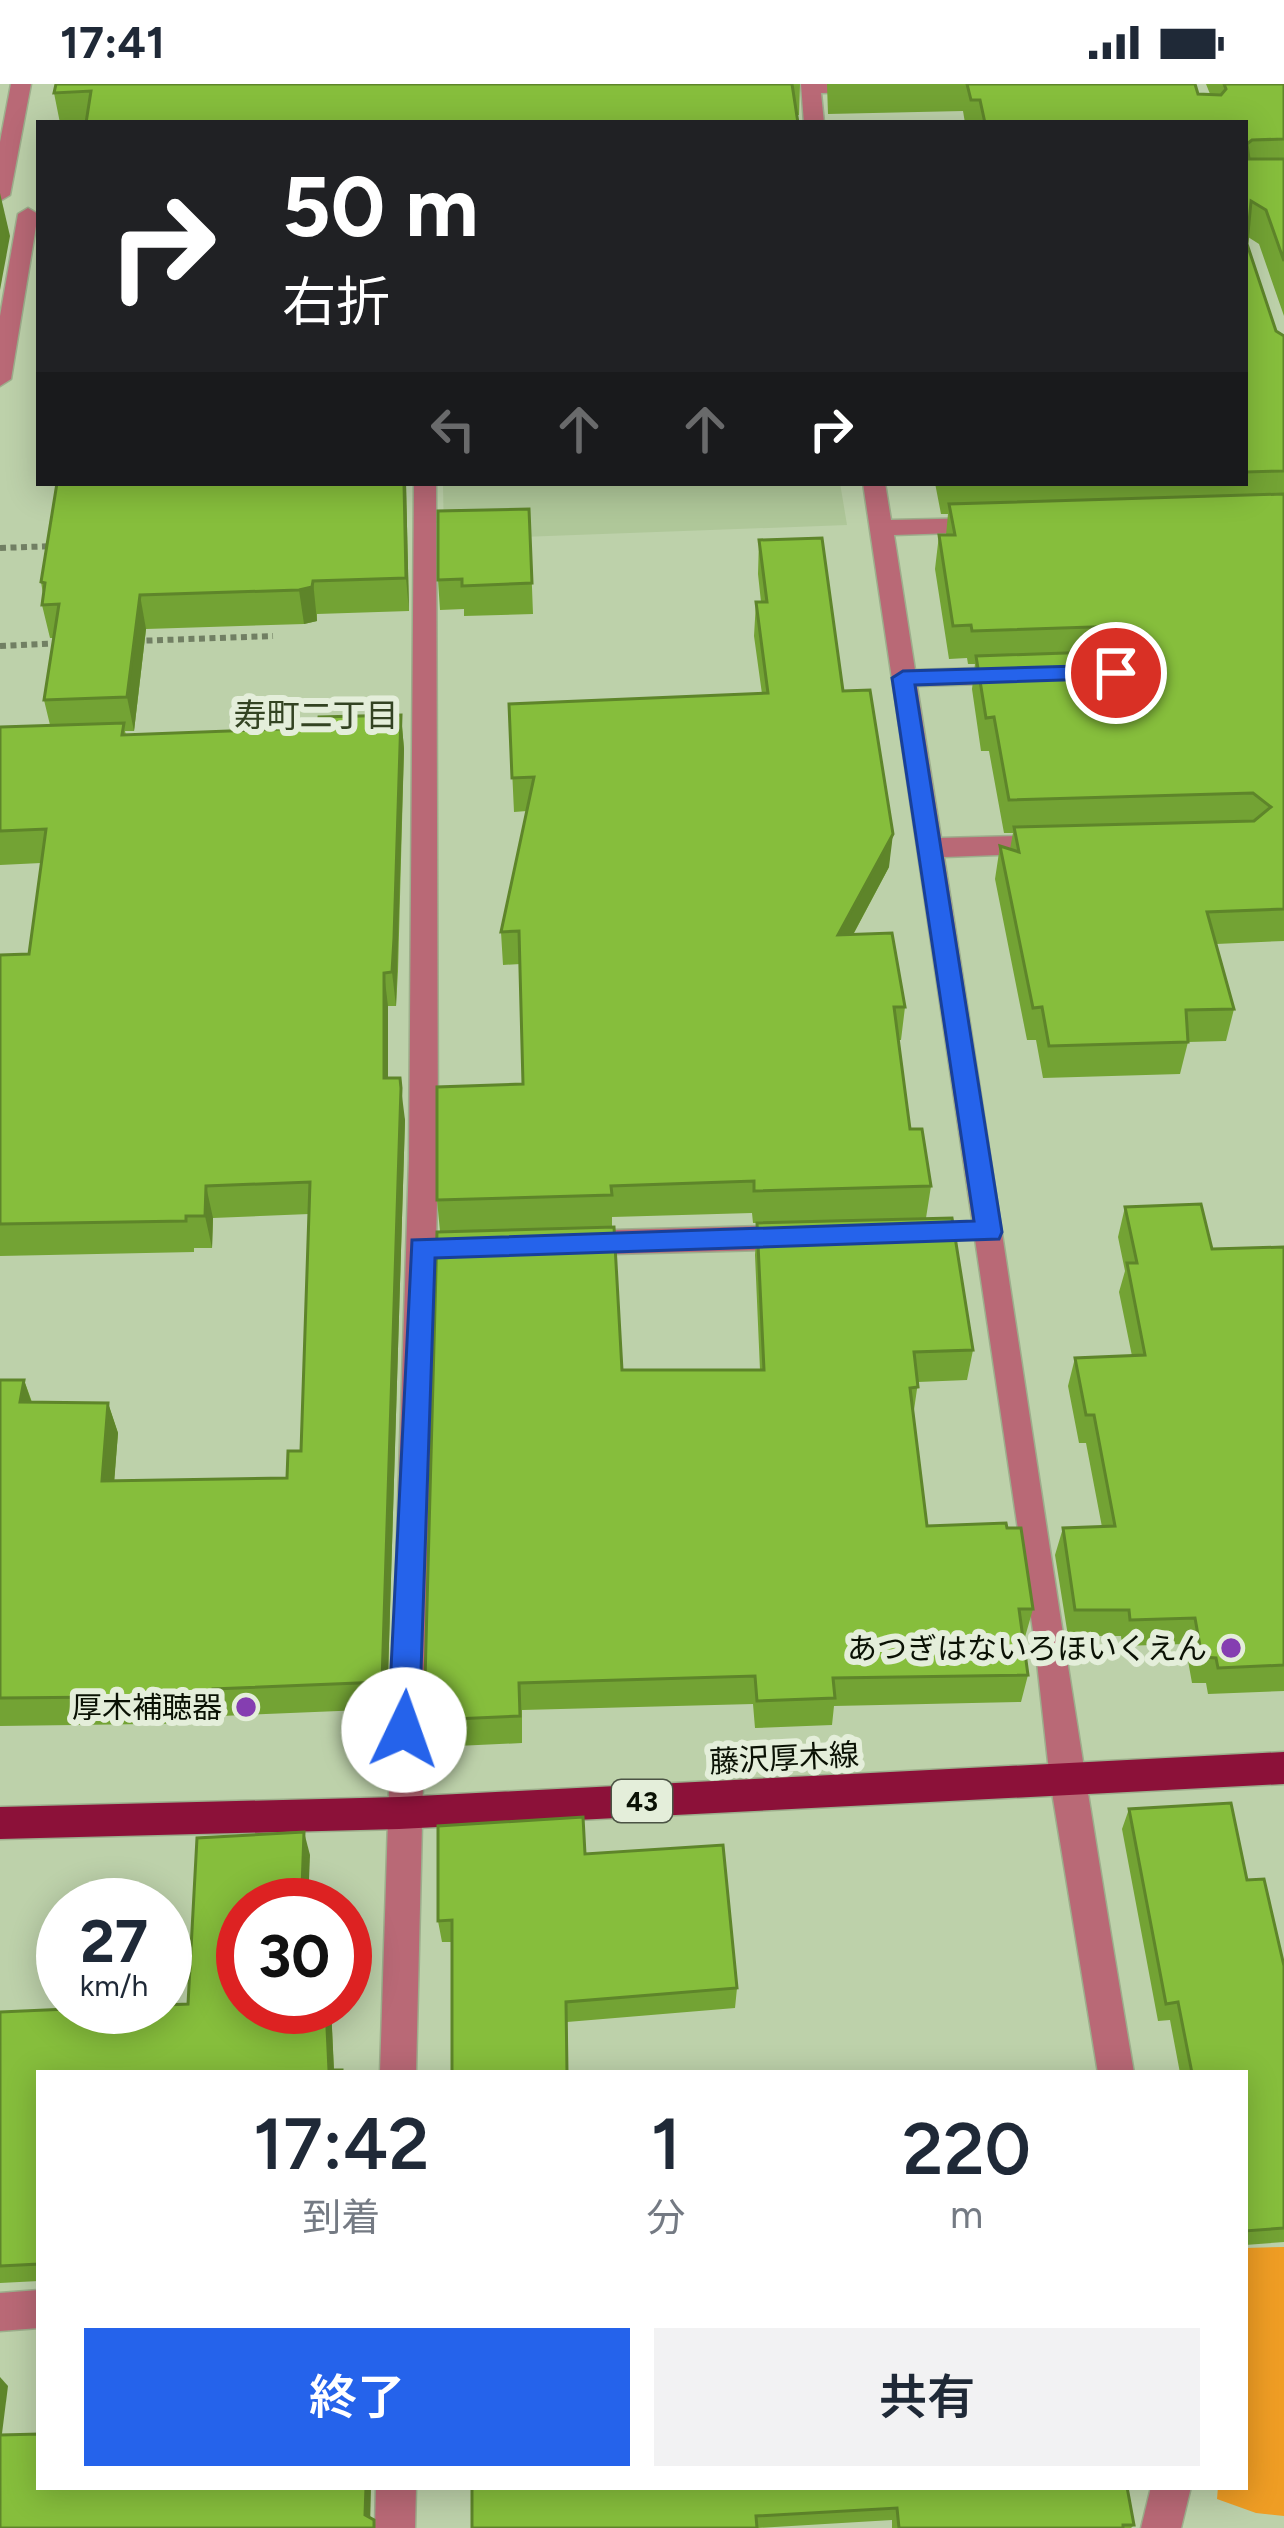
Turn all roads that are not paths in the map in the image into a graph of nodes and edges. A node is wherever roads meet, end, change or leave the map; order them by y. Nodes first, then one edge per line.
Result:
1 (21, 84) edge
2 (811, 86) edge
3 (877, 86) edge
4 (815, 120) edge
5 (0, 195) edge
6 (0, 214) edge
7 (33, 214) edge
8 (36, 333) edge
9 (8, 334) junction
10 (0, 379) edge
11 (425, 486) edge
12 (874, 486) edge
13 (999, 524) edge
14 (881, 528) junction
15 (1045, 674) edge
16 (903, 678) junction
17 (1087, 844) edge
18 (929, 848) junction
19 (824, 1236) edge
20 (540, 1244) edge
21 (1284, 1768) edge
22 (1067, 1780) junction
23 (399, 1813) junction
24 (0, 1822) edge
25 (398, 2070) edge
26 (1115, 2070) edge
27 (36, 2309) edge
28 (0, 2312) edge
29 (396, 2490) edge
30 (1170, 2490) edge
31 (395, 2528) edge
32 (1161, 2528) edge

1 - 5 street
2 - 3 street
2 - 4 street
6 - 7 street
7 - 9 street
8 - 9 street
9 - 10 street
11 - 23 street
12 - 14 street
13 - 14 street
14 - 16 street
15 - 16 street
16 - 18 street
17 - 18 street
18 - 22 street
19 - 20 street
21 - 22 main road, 藤沢厚木線 / 43
22 - 23 main road, 藤沢厚木線 / 43
22 - 26 street
23 - 24 main road, 藤沢厚木線 / 43
23 - 25 street
27 - 28 street
29 - 31 street
30 - 32 street

